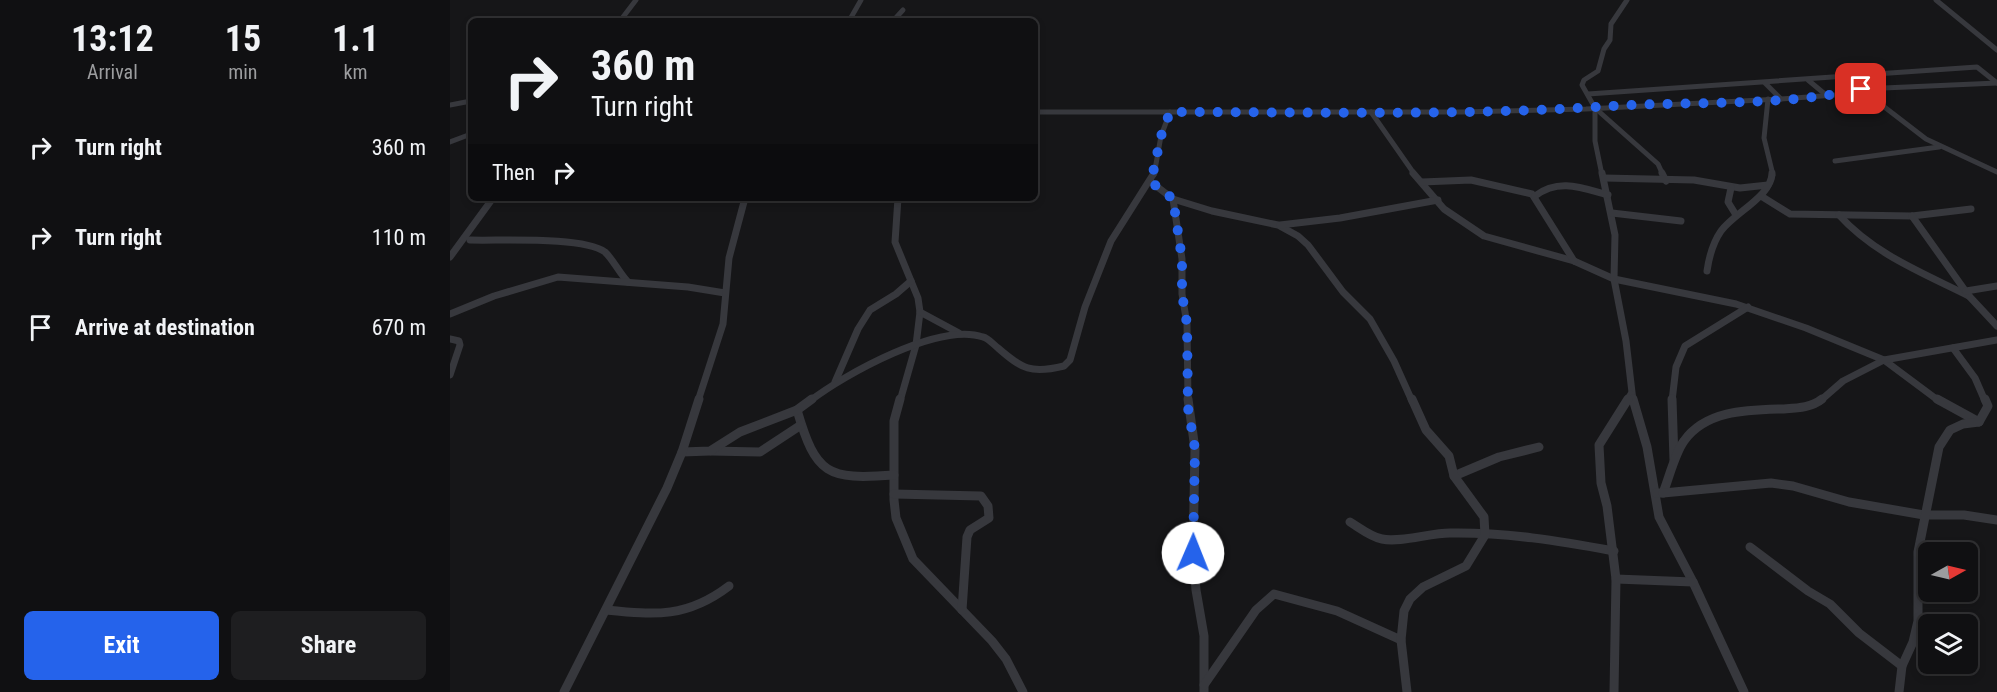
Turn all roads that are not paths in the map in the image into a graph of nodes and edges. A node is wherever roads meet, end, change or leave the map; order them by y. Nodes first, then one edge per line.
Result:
1 (636, 0) edge
2 (861, 0) edge
3 (1627, 0) edge
4 (1936, 0) edge
5 (903, 10) dead end
6 (622, 18) edge
7 (851, 18) edge
8 (895, 18) edge
9 (1997, 50) edge
10 (1934, 70) junction
11 (1808, 80) junction
12 (1765, 82) junction
13 (1997, 83) edge
14 (1709, 86) junction
15 (1953, 86) junction
16 (1861, 89) junction
17 (1649, 91) junction
18 (1588, 94) junction
19 (1605, 94) junction
20 (1826, 95) junction
21 (1768, 99) junction
22 (1781, 99) junction
23 (468, 102) edge
24 (1722, 102) junction
25 (450, 105) edge
26 (1661, 105) junction
27 (1612, 106) junction
28 (1594, 108) junction
29 (1038, 112) edge
30 (1170, 112) junction
31 (1371, 112) junction
32 (468, 135) edge
33 (450, 142) edge
34 (1938, 147) junction
35 (1835, 161) dead end
36 (1997, 172) edge
37 (1604, 178) junction
38 (1666, 181) junction
39 (1151, 182) junction
40 (1422, 182) junction
41 (1768, 185) junction
42 (1731, 188) junction
43 (1608, 195) junction
44 (1535, 196) junction
45 (1761, 196) junction
46 (1173, 199) junction
47 (1438, 200) junction
48 (491, 201) edge
49 (744, 201) edge
50 (898, 201) edge
51 (1971, 209) dead end
52 (1612, 213) junction
53 (1736, 215) junction
54 (1839, 215) junction
55 (1912, 216) junction
56 (1681, 221) dead end
57 (1278, 225) junction
58 (470, 240) dead end
59 (450, 257) edge
60 (1574, 261) junction
61 (1707, 271) dead end
62 (1614, 279) junction
63 (911, 280) junction
64 (628, 282) junction
65 (1997, 286) edge
66 (725, 293) junction
67 (1968, 293) junction
68 (1748, 307) junction
69 (920, 312) junction
70 (450, 314) edge
71 (1997, 326) edge
72 (963, 334) junction
73 (450, 339) edge
74 (1997, 340) edge
75 (916, 345) junction
76 (1953, 348) junction
77 (1884, 360) junction
78 (450, 375) edge
79 (835, 382) junction
80 (1631, 394) junction
81 (797, 410) junction
82 (1979, 422) junction
83 (801, 425) junction
84 (1539, 447) dead end
85 (710, 451) junction
86 (682, 452) junction
87 (1674, 463) junction
88 (894, 475) junction
89 (1454, 476) junction
90 (1659, 493) junction
91 (894, 494) junction
92 (1924, 515) junction
93 (1997, 520) edge
94 (1350, 522) dead end
95 (1486, 533) junction
96 (1750, 547) dead end
97 (1614, 551) junction
98 (1616, 579) junction
99 (1693, 582) junction
100 (729, 586) dead end
101 (606, 610) junction
102 (962, 610) junction
103 (1401, 640) junction
104 (1902, 666) junction
105 (1204, 689) edge
106 (564, 692) edge
107 (1023, 692) edge
108 (1407, 692) edge
109 (1614, 692) edge
110 (1744, 692) edge
111 (1899, 692) edge

1 - 6 street
2 - 7 street
3 - 18 street
4 - 9 street
5 - 8 street
10 - 11 street
10 - 13 street
10 - 15 street
11 - 12 street
11 - 20 street
12 - 14 street
12 - 22 street
13 - 15 street
14 - 17 street
14 - 24 street
15 - 16 street
16 - 20 street
16 - 34 street
17 - 19 street
17 - 26 street
18 - 19 street
18 - 28 street
19 - 27 street
20 - 22 street
21 - 22 street
21 - 24 street
21 - 41 street
23 - 25 street
24 - 26 street
26 - 27 street
27 - 28 street
28 - 31 street
28 - 37 street
28 - 38 street
29 - 30 street
30 - 31 street
30 - 39 street
31 - 40 street
32 - 33 street
34 - 35 street
34 - 36 street
37 - 38 street
37 - 43 street
38 - 42 street
39 - 46 street
39 - 72 street
40 - 44 street
40 - 47 street
41 - 42 street
41 - 45 street
42 - 53 street
43 - 44 street
43 - 52 street
44 - 60 street
45 - 53 street
45 - 54 street
46 - 57 street
46 - 105 street
47 - 57 street
47 - 60 street
48 - 59 street
49 - 66 street
50 - 63 street
51 - 55 street
52 - 56 street
52 - 62 street
53 - 61 street
54 - 55 street
54 - 67 street
55 - 67 street
57 - 89 street
58 - 64 street
60 - 62 street
62 - 68 street
62 - 80 street
63 - 69 street
63 - 79 street
64 - 66 street
64 - 70 street
65 - 67 street
66 - 86 street
67 - 71 street
68 - 77 street
68 - 87 street
69 - 72 street
69 - 75 street
72 - 75 street
73 - 78 street
74 - 76 street
75 - 79 street
75 - 88 street
76 - 77 street
76 - 82 street
77 - 82 street
77 - 87 street
79 - 81 street
80 - 90 street
80 - 97 street
81 - 83 street
81 - 85 street
82 - 92 street
83 - 85 street
83 - 88 street
84 - 89 street
85 - 86 street
86 - 101 street
87 - 90 street
88 - 91 street
89 - 95 street
90 - 92 street
90 - 99 street
91 - 102 street
91 - 102 street
92 - 93 street
92 - 104 street
94 - 95 street
95 - 97 street
95 - 103 street
96 - 104 street
97 - 98 street
98 - 99 street
98 - 109 street
99 - 110 street
100 - 101 street
101 - 106 street
102 - 107 street
103 - 105 street
103 - 108 street
104 - 111 street

